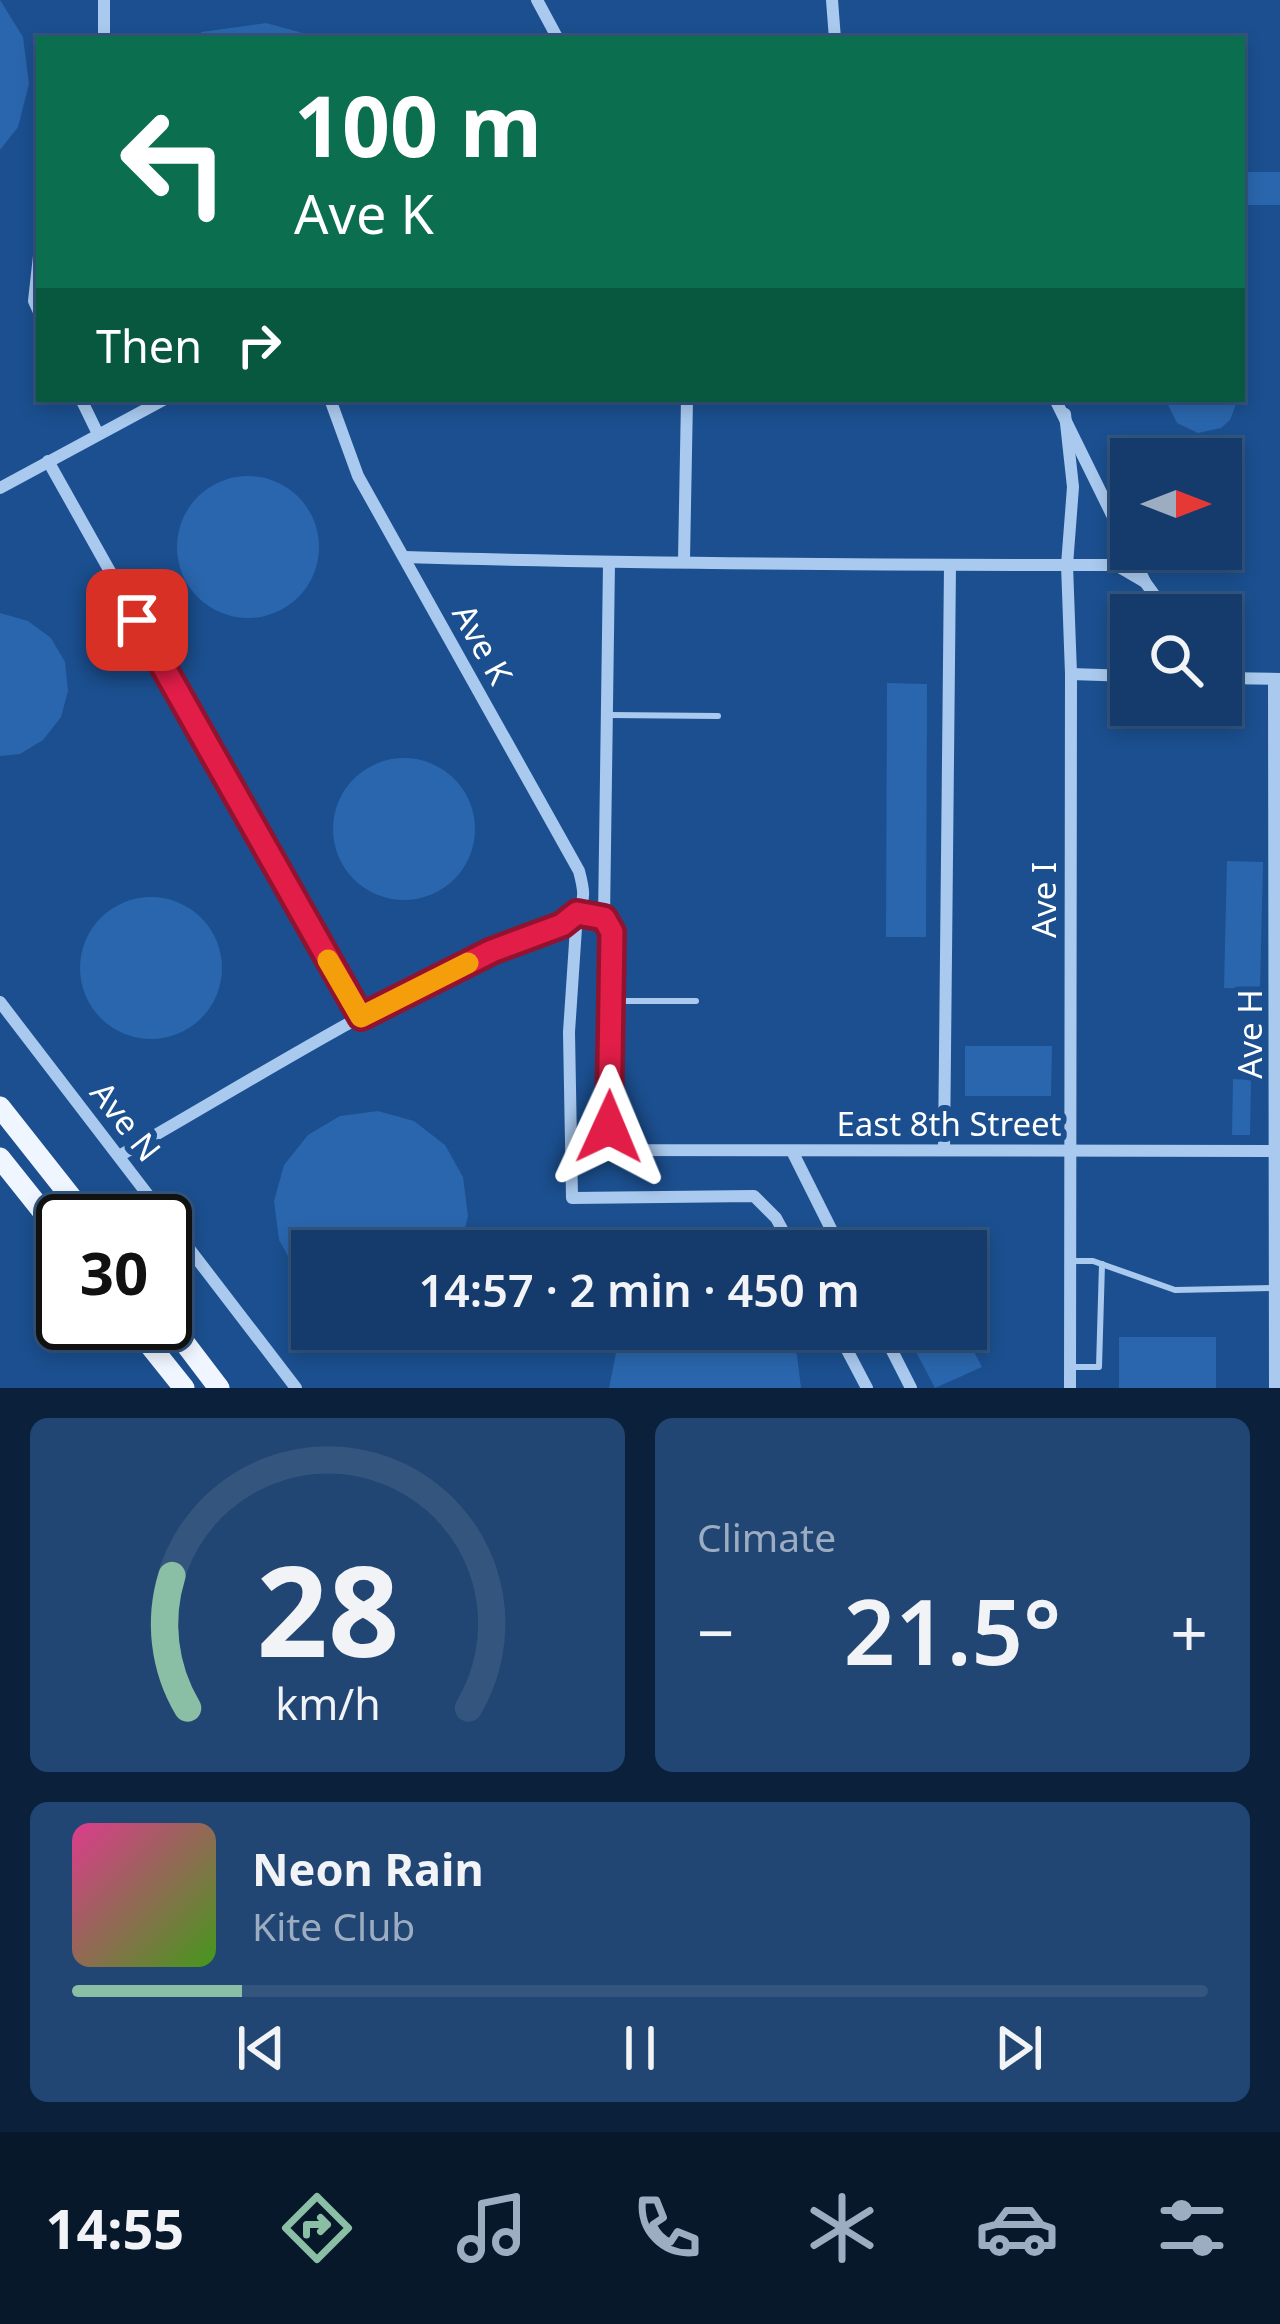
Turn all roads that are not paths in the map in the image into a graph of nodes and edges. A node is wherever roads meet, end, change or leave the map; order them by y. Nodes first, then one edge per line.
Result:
1 (104, 0) edge
2 (537, 0) edge
3 (832, 0) edge
4 (104, 36) edge
5 (556, 36) edge
6 (835, 36) edge
7 (82, 402) edge
8 (158, 402) edge
9 (331, 402) edge
10 (686, 402) edge
11 (1057, 402) edge
12 (1065, 414) junction
13 (98, 434) junction
14 (48, 461) junction
15 (0, 488) edge
16 (404, 557) junction
17 (684, 560) junction
18 (608, 563) junction
19 (950, 565) junction
20 (1067, 565) junction
21 (1145, 582) junction
22 (1154, 594) edge
23 (1070, 674) junction
24 (1110, 675) edge
25 (1242, 678) edge
26 (1277, 679) edge
27 (606, 715) junction
28 (718, 716) dead end
29 (577, 913) junction
30 (604, 918) junction
31 (611, 1000) junction
32 (696, 1000) dead end
33 (0, 1002) edge
34 (1278, 1002) edge
35 (361, 1017) junction
36 (0, 1107) edge
37 (1070, 1149) junction
38 (944, 1150) junction
39 (792, 1151) junction
40 (1278, 1151) edge
41 (119, 1156) junction
42 (0, 1158) edge
43 (69, 1194) edge
44 (36, 1203) edge
45 (783, 1230) edge
46 (832, 1230) edge
47 (1070, 1261) junction
48 (1102, 1264) junction
49 (1275, 1288) junction
50 (152, 1350) edge
51 (190, 1350) edge
52 (847, 1350) edge
53 (892, 1350) edge
54 (202, 1365) junction
55 (1070, 1367) junction
56 (179, 1386) edge
57 (219, 1388) edge
58 (296, 1388) edge
59 (867, 1388) edge
60 (911, 1388) edge
61 (1070, 1388) edge
62 (1275, 1388) edge

1 - 4 street
2 - 5 street
3 - 6 street
7 - 13 street
8 - 13 street
9 - 16 street, Ave K
10 - 17 street
11 - 12 street
12 - 20 street, Ave I
12 - 21 street
13 - 14 street
14 - 15 street
14 - 35 street
16 - 18 street
16 - 29 street, Ave K
17 - 18 street
17 - 19 street
18 - 27 street
19 - 20 street
19 - 38 street
20 - 21 street
20 - 23 street, Ave I
21 - 22 street
23 - 24 street
23 - 37 street, Ave I
25 - 26 street
26 - 34 street, Ave H
27 - 28 lane
27 - 30 street
29 - 30 street
29 - 35 street
29 - 45 street, Ave K
30 - 31 street
31 - 32 lane
31 - 39 street, East 8th Street
33 - 41 street, Ave N
34 - 40 street, Ave H
35 - 41 street
36 - 43 main road
37 - 38 street, East 8th Street
37 - 40 street, East 8th Street
37 - 47 street, Ave I
38 - 39 street, East 8th Street
39 - 46 street
40 - 49 street, Ave H
41 - 58 street, Ave N
42 - 44 main road
47 - 48 lane
47 - 55 street, Ave I
48 - 49 lane
48 - 55 lane
49 - 62 street, Ave H
50 - 56 main road
51 - 54 main road
52 - 59 street
53 - 60 street
54 - 56 lane
54 - 57 main road
55 - 61 street, Ave I

